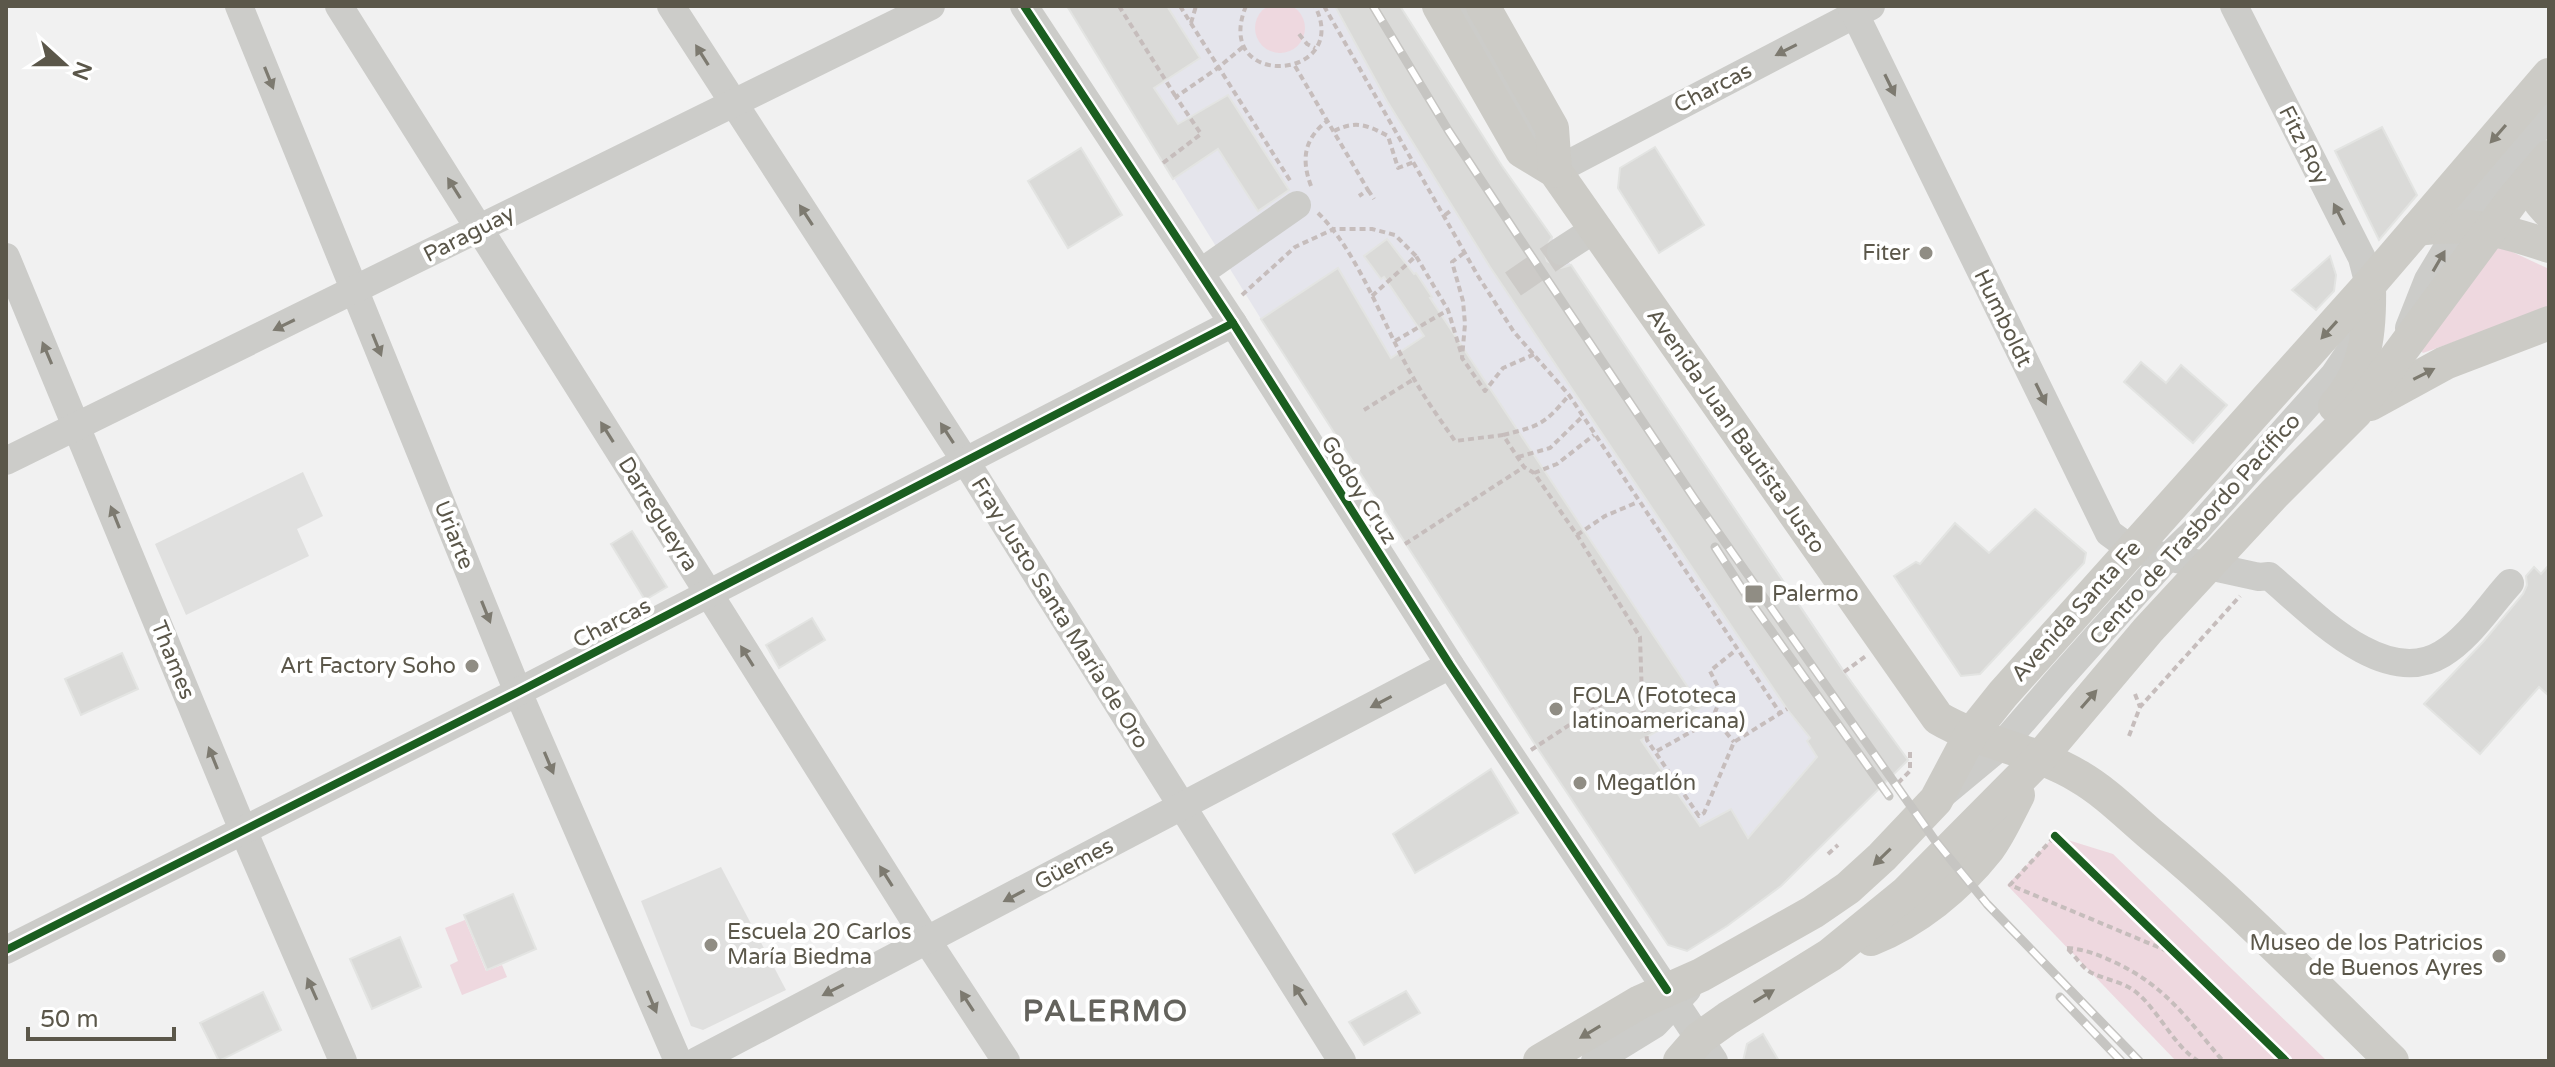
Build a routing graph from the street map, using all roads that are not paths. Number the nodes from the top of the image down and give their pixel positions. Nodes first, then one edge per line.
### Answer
1 (239, 6) edge
2 (339, 6) edge
3 (671, 6) edge
4 (931, 6) edge
5 (1024, 6) edge
6 (1439, 6) edge
7 (1462, 6) edge
8 (1483, 6) edge
9 (2234, 6) edge
10 (1860, 9) edge
11 (2549, 75) edge
12 (733, 104) junction
13 (2549, 114) edge
14 (2540, 167) edge
15 (1555, 171) junction
16 (1306, 200) road end
17 (2549, 212) edge
18 (2476, 226) junction
19 (480, 229) junction
20 (1595, 229) junction
21 (2417, 229) junction
22 (2549, 246) edge
23 (1561, 251) tunnel mouth
24 (6, 257) edge
25 (1200, 273) junction
26 (2369, 285) junction
27 (354, 291) junction
28 (2369, 322) junction
29 (1233, 323) junction
30 (2549, 323) edge
31 (2356, 412) junction
32 (77, 425) junction
33 (6, 461) edge
34 (966, 462) junction
35 (2274, 494) junction
36 (2131, 549) junction
37 (2168, 557) junction
38 (2209, 566) junction
39 (2510, 583) dead end
40 (708, 594) junction
41 (1450, 665) junction
42 (518, 692) junction
43 (1987, 740) junction
44 (2039, 759) junction
45 (1182, 808) junction
46 (243, 830) junction
47 (928, 942) junction
48 (6, 950) edge
49 (1671, 996) junction
50 (1698, 1053) edge
51 (343, 1061) edge
52 (678, 1061) edge
53 (697, 1061) edge
54 (1006, 1061) edge
55 (1342, 1061) edge
56 (1540, 1061) edge
57 (1595, 1061) edge
58 (1628, 1061) edge
59 (2392, 1061) edge

1 -> 27 street, Uriarte
19 -> 2 street, Darregueyra
12 -> 3 street, Fray Justo Santa María de Oro
4 - 12 street, Paraguay
5 - 25 street, Godoy Cruz
6 - 15 main road, Avenida Juan Bautista Justo
7 - 15 street
8 - 15 main road
26 -> 9 street, Fitz Roy
10 -> 15 street, Charcas
10 -> 36 street, Humboldt
11 -> 21 main road, Avenida Santa Fe
12 - 19 street, Paraguay
34 -> 12 street, Fray Justo Santa María de Oro
13 - 18 street
14 - 17 main road
14 - 18 main road
15 - 20 main road, Avenida Juan Bautista Justo
16 - 25 street
18 - 21 main road
18 - 22 main road
31 -> 18 main road
19 - 27 street, Paraguay
40 -> 19 street, Darregueyra
20 - 23 street
20 - 43 main road, Avenida Juan Bautista Justo
21 - 26 main road, Avenida Santa Fe
21 - 28 street, Centro de Trasbordo Pacífico
32 -> 24 street, Thames
25 - 29 street, Godoy Cruz
26 - 28 main road
26 -> 36 main road, Avenida Santa Fe
27 -> 32 street, Paraguay
27 -> 42 street, Uriarte
28 - 35 main road
28 - 37 street, Centro de Trasbordo Pacífico
29 - 34 street, Charcas
29 - 41 street, Godoy Cruz
31 -> 30 main road
31 - 35 main road
32 - 33 street, Paraguay
46 -> 32 street, Thames
34 - 40 street, Charcas
34 - 45 street, Fray Justo Santa María de Oro
35 - 38 main road
36 - 37 street
36 - 43 main road, Avenida Santa Fe
37 - 38 street
37 - 43 street, Centro de Trasbordo Pacífico
38 - 39 street
44 -> 38 main road
40 - 42 street, Charcas
47 -> 40 street, Darregueyra
41 -> 45 street, Güemes
41 - 49 street, Godoy Cruz
42 - 46 street, Charcas
42 -> 52 street, Uriarte
43 - 44 main road, Avenida Juan Bautista Justo
43 -> 49 main road, Avenida Santa Fe
50 -> 44 main road
44 - 59 main road, Avenida Juan Bautista Justo
45 -> 47 street, Güemes
55 -> 45 street, Fray Justo Santa María de Oro
46 - 48 street, Charcas
51 -> 46 street, Thames
47 -> 53 street, Güemes
54 -> 47 street, Darregueyra
49 - 50 street, Godoy Cruz
49 -> 56 main road, Avenida Santa Fe
49 - 57 street
50 - 58 street

